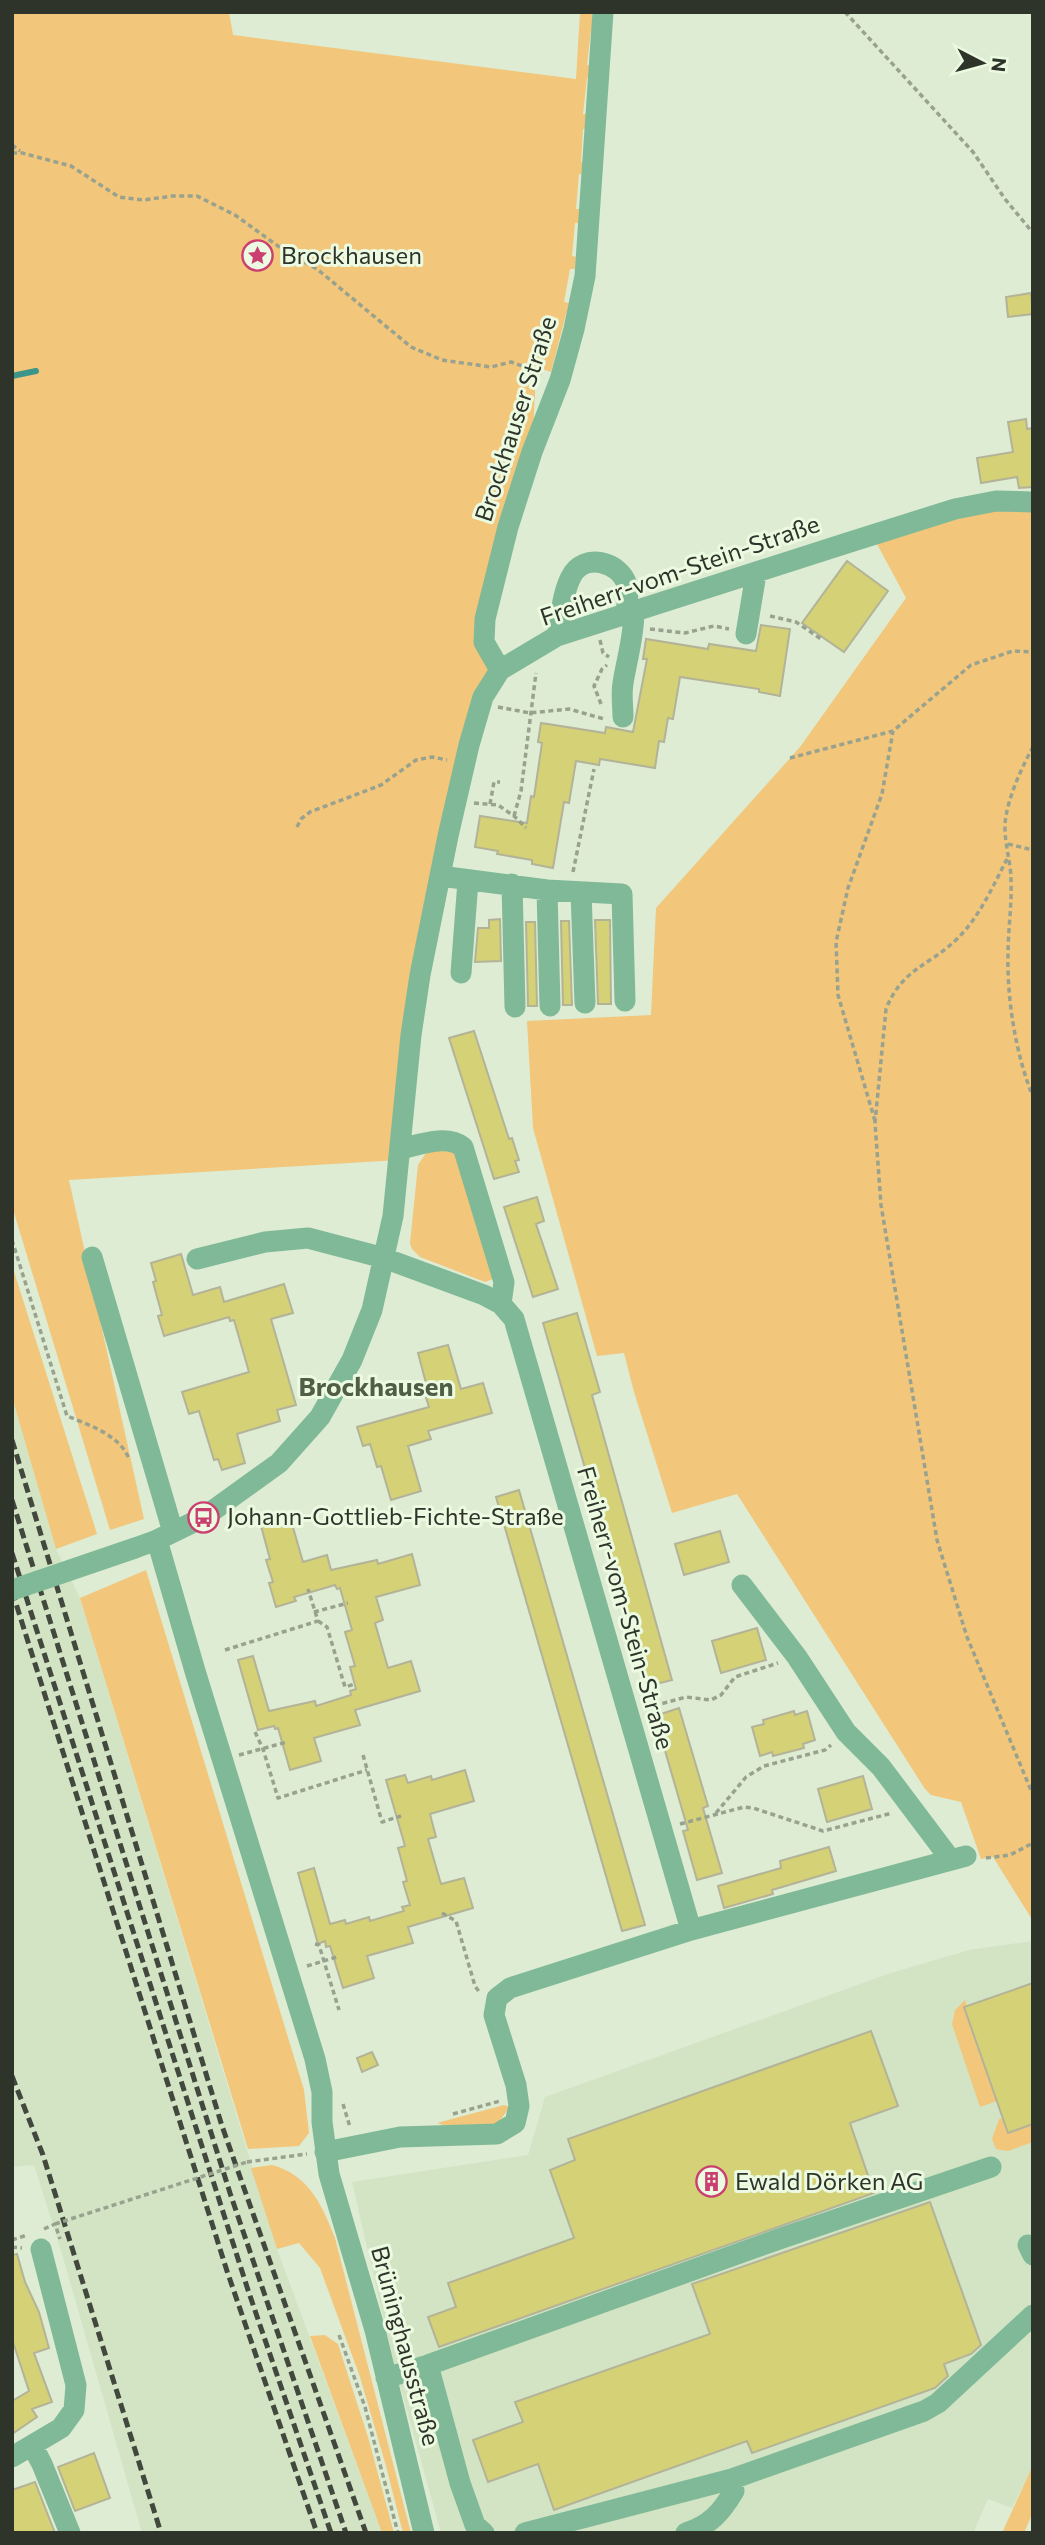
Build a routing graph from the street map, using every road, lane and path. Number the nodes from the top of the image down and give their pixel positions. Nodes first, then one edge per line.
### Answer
1 (603, 12) edge
2 (845, 12) edge
3 (12, 145) edge
4 (12, 153) edge
5 (22, 153) junction
6 (1033, 233) edge
7 (522, 365) dead end
8 (1033, 502) edge
9 (756, 574) junction
10 (771, 616) dead end
11 (635, 617) junction
12 (720, 627) dead end
13 (746, 634) dead end
14 (557, 636) junction
15 (821, 639) dead end
16 (538, 647) junction
17 (1033, 652) edge
18 (499, 670) junction
19 (507, 709) dead end
20 (530, 713) junction
21 (612, 718) joint
22 (894, 731) junction
23 (1033, 747) edge
24 (790, 758) dead end
25 (449, 760) dead end
26 (594, 769) dead end
27 (500, 782) dead end
28 (472, 802) dead end
29 (489, 804) junction
30 (514, 816) junction
31 (297, 827) dead end
32 (526, 828) dead end
33 (1008, 844) junction
34 (1033, 850) edge
35 (1007, 859) junction
36 (440, 876) junction
37 (468, 881) junction
38 (512, 884) junction
39 (547, 890) junction
40 (575, 891) junction
41 (461, 974) dead end
42 (625, 1001) dead end
43 (585, 1003) dead end
44 (550, 1006) dead end
45 (515, 1007) dead end
46 (1033, 1097) edge
47 (876, 1123) junction
48 (400, 1149) junction
49 (12, 1240) edge
50 (92, 1257) dead end
51 (384, 1258) junction
52 (197, 1259) dead end
53 (502, 1304) junction
54 (130, 1463) dead end
55 (165, 1536) junction
56 (742, 1585) dead end
57 (308, 1589) dead end
58 (12, 1590) edge
59 (348, 1602) dead end
60 (314, 1612) junction
61 (318, 1621) junction
62 (225, 1650) dead end
63 (797, 1657) junction
64 (355, 1684) dead end
65 (628, 1713) junction
66 (255, 1732) dead end
67 (846, 1732) junction
68 (287, 1742) dead end
69 (263, 1749) junction
70 (363, 1755) dead end
71 (223, 1759) junction
72 (367, 1770) junction
73 (1033, 1795) edge
74 (911, 1808) junction
75 (715, 1815) junction
76 (401, 1816) dead end
77 (662, 1828) junction
78 (1033, 1843) edge
79 (958, 1858) junction
80 (442, 1913) dead end
81 (691, 1930) junction
82 (315, 1944) dead end
83 (338, 1956) dead end
84 (324, 1961) junction
85 (288, 1972) junction
86 (475, 1986) dead end
87 (339, 2010) dead end
88 (516, 2085) junction
89 (446, 2116) dead end
90 (325, 2152) junction
91 (991, 2167) dead end
92 (51, 2246) joint
93 (1033, 2315) edge
94 (339, 2335) dead end
95 (428, 2365) junction
96 (386, 2378) junction
97 (32, 2445) junction
98 (12, 2457) edge
99 (732, 2479) junction
100 (71, 2533) edge
101 (398, 2533) edge
102 (424, 2533) edge
103 (484, 2533) edge
104 (525, 2533) edge
105 (686, 2533) edge

1 - 18 street, Brockhauser Straße
2 - 6 path
3 - 5 path
4 - 5 path
5 - 7 path
8 - 9 street, Freiherr-vom-Stein-Straße
9 - 11 street, Freiherr-vom-Stein-Straße
9 - 13 street
10 - 15 path
11 - 12 path
11 - 14 street, Freiherr-vom-Stein-Straße
11 - 14 street
11 - 21 street
14 - 16 street, Freiherr-vom-Stein-Straße
16 - 18 street, Freiherr-vom-Stein-Straße
16 - 20 path
17 - 22 path
18 - 36 street
19 - 20 path
20 - 21 path
20 - 30 path
22 - 24 path
22 - 47 path
23 - 33 path
25 - 31 path
26 - 40 path
27 - 29 path
28 - 29 path
29 - 30 path
30 - 32 path
33 - 34 path
33 - 35 path
35 - 46 path
35 - 47 path
36 - 37 street
36 - 48 street
37 - 38 street
37 - 41 street
38 - 39 street
38 - 45 street
39 - 40 street
39 - 44 street
40 - 42 street
40 - 43 street
47 - 73 path
48 - 51 street
48 - 53 street, Freiherr-vom-Stein-Straße
49 - 54 path
50 - 55 street
51 - 52 street
51 - 53 street
51 - 55 street
53 - 65 street, Freiherr-vom-Stein-Straße
55 - 58 street, bridge
55 - 71 street
56 - 63 street
57 - 60 path
59 - 60 path
60 - 61 path
61 - 62 path
61 - 64 path
63 - 65 path
63 - 67 street
65 - 77 street, Freiherr-vom-Stein-Straße
66 - 69 path
67 - 74 street
67 - 75 path
68 - 69 path
69 - 71 path
69 - 72 path
70 - 72 path
71 - 85 street
72 - 76 path
74 - 75 path
74 - 79 street
75 - 77 path
77 - 81 street, Freiherr-vom-Stein-Straße
78 - 79 path
79 - 81 street
80 - 86 path
81 - 88 street
82 - 84 path
83 - 84 path
84 - 85 path
84 - 87 path
85 - 90 street
88 - 89 path
88 - 90 street
90 - 92 path, bridge
90 - 96 street, Brüninghausstraße
91 - 95 street
92 - 97 street
93 - 99 street
94 - 101 path
95 - 96 street
95 - 103 street
96 - 102 street, Brüninghausstraße
97 - 98 street
97 - 100 street
99 - 104 street
99 - 105 street

